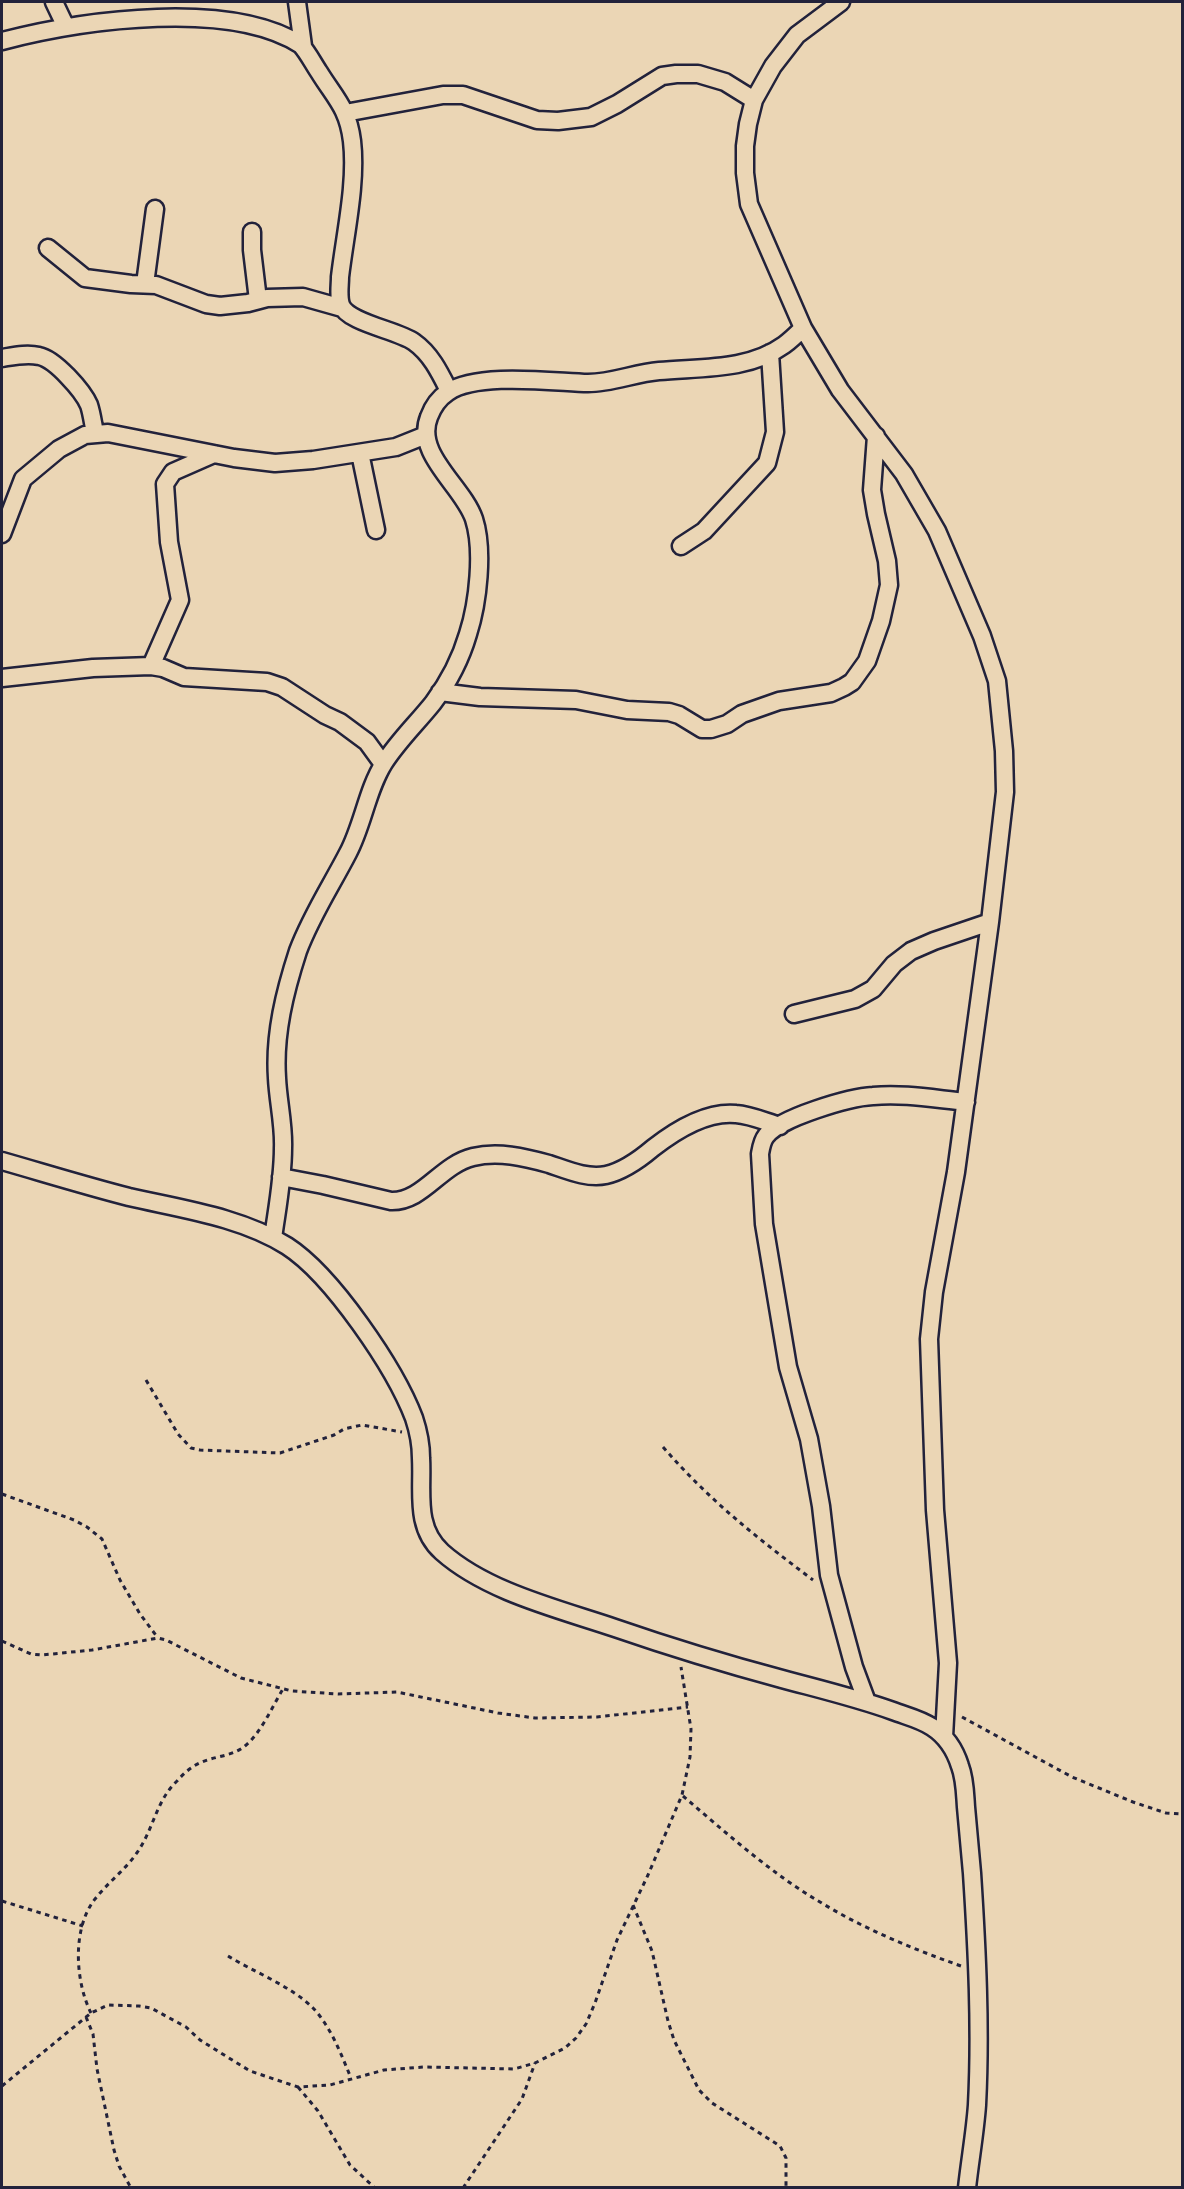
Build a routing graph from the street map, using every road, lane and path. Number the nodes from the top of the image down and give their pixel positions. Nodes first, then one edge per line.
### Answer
1 (54, 2) edge
2 (297, 2) edge
3 (841, 2) edge
4 (200, 3) edge
5 (64, 23) junction
6 (2, 41) edge
7 (303, 46) junction
8 (754, 100) junction
9 (345, 112) junction
10 (154, 209) dead end
11 (252, 232) dead end
12 (48, 248) dead end
13 (145, 284) junction
14 (258, 300) junction
15 (342, 308) junction
16 (803, 328) junction
17 (770, 353) junction
18 (2, 358) edge
19 (449, 391) junction
20 (95, 433) junction
21 (426, 435) junction
22 (876, 436) junction
23 (360, 453) junction
24 (214, 454) junction
25 (376, 530) dead end
26 (2, 534) edge
27 (681, 546) dead end
28 (151, 666) junction
29 (2, 678) edge
30 (440, 692) junction
31 (383, 764) junction
32 (990, 922) junction
33 (794, 1014) dead end
34 (966, 1102) junction
35 (780, 1126) junction
36 (2, 1161) edge
37 (281, 1177) junction
38 (273, 1238) junction
39 (146, 1380) dead end
40 (418, 1435) junction
41 (663, 1447) dead end
42 (2, 1494) edge
43 (834, 1600) junction
44 (158, 1638) junction
45 (2, 1641) edge
46 (679, 1650) junction
47 (283, 1689) junction
48 (867, 1702) junction
49 (689, 1707) junction
50 (945, 1707) junction
51 (944, 1737) junction
52 (682, 1795) junction
53 (1182, 1814) edge
54 (2, 1901) edge
55 (633, 1905) junction
56 (83, 1926) junction
57 (228, 1956) dead end
58 (977, 1971) junction
59 (91, 2013) junction
60 (86, 2017) junction
61 (535, 2063) junction
62 (351, 2078) junction
63 (2, 2086) edge
64 (298, 2087) junction
65 (131, 2187) edge
66 (375, 2187) edge
67 (463, 2187) edge
68 (786, 2187) edge
69 (967, 2187) edge

1 - 5 street
2 - 7 street
3 - 8 street
4 - 5 street
4 - 7 street
5 - 6 street
7 - 9 street
8 - 9 street
8 - 16 street
9 - 15 street
10 - 13 street
11 - 14 street
12 - 13 street
13 - 14 street
14 - 15 street
15 - 19 street
16 - 17 street
16 - 22 street
17 - 19 street
17 - 27 street
18 - 20 street
19 - 21 street
20 - 24 street
20 - 26 street
21 - 23 street
21 - 30 street
22 - 30 street
22 - 32 street
23 - 24 street
23 - 25 street
24 - 28 street
28 - 29 street
28 - 31 street
30 - 31 street
31 - 37 street
32 - 33 street
32 - 34 street
34 - 35 street
34 - 50 street
35 - 37 street
35 - 43 street
36 - 38 street
37 - 38 street
38 - 40 street
39 - 40 path
40 - 46 street
41 - 43 path
42 - 44 path
43 - 48 street
44 - 45 path
44 - 47 path
46 - 48 street
46 - 49 path
47 - 49 path
47 - 56 path
48 - 51 street
49 - 52 path
50 - 51 street
50 - 53 path
51 - 58 street
52 - 55 path
52 - 58 path
54 - 56 path
55 - 61 path
55 - 68 path
56 - 59 path
57 - 62 path
58 - 69 street
59 - 60 path
59 - 64 path
60 - 63 path
60 - 65 path
61 - 62 path
61 - 67 path
62 - 64 path
64 - 66 path

